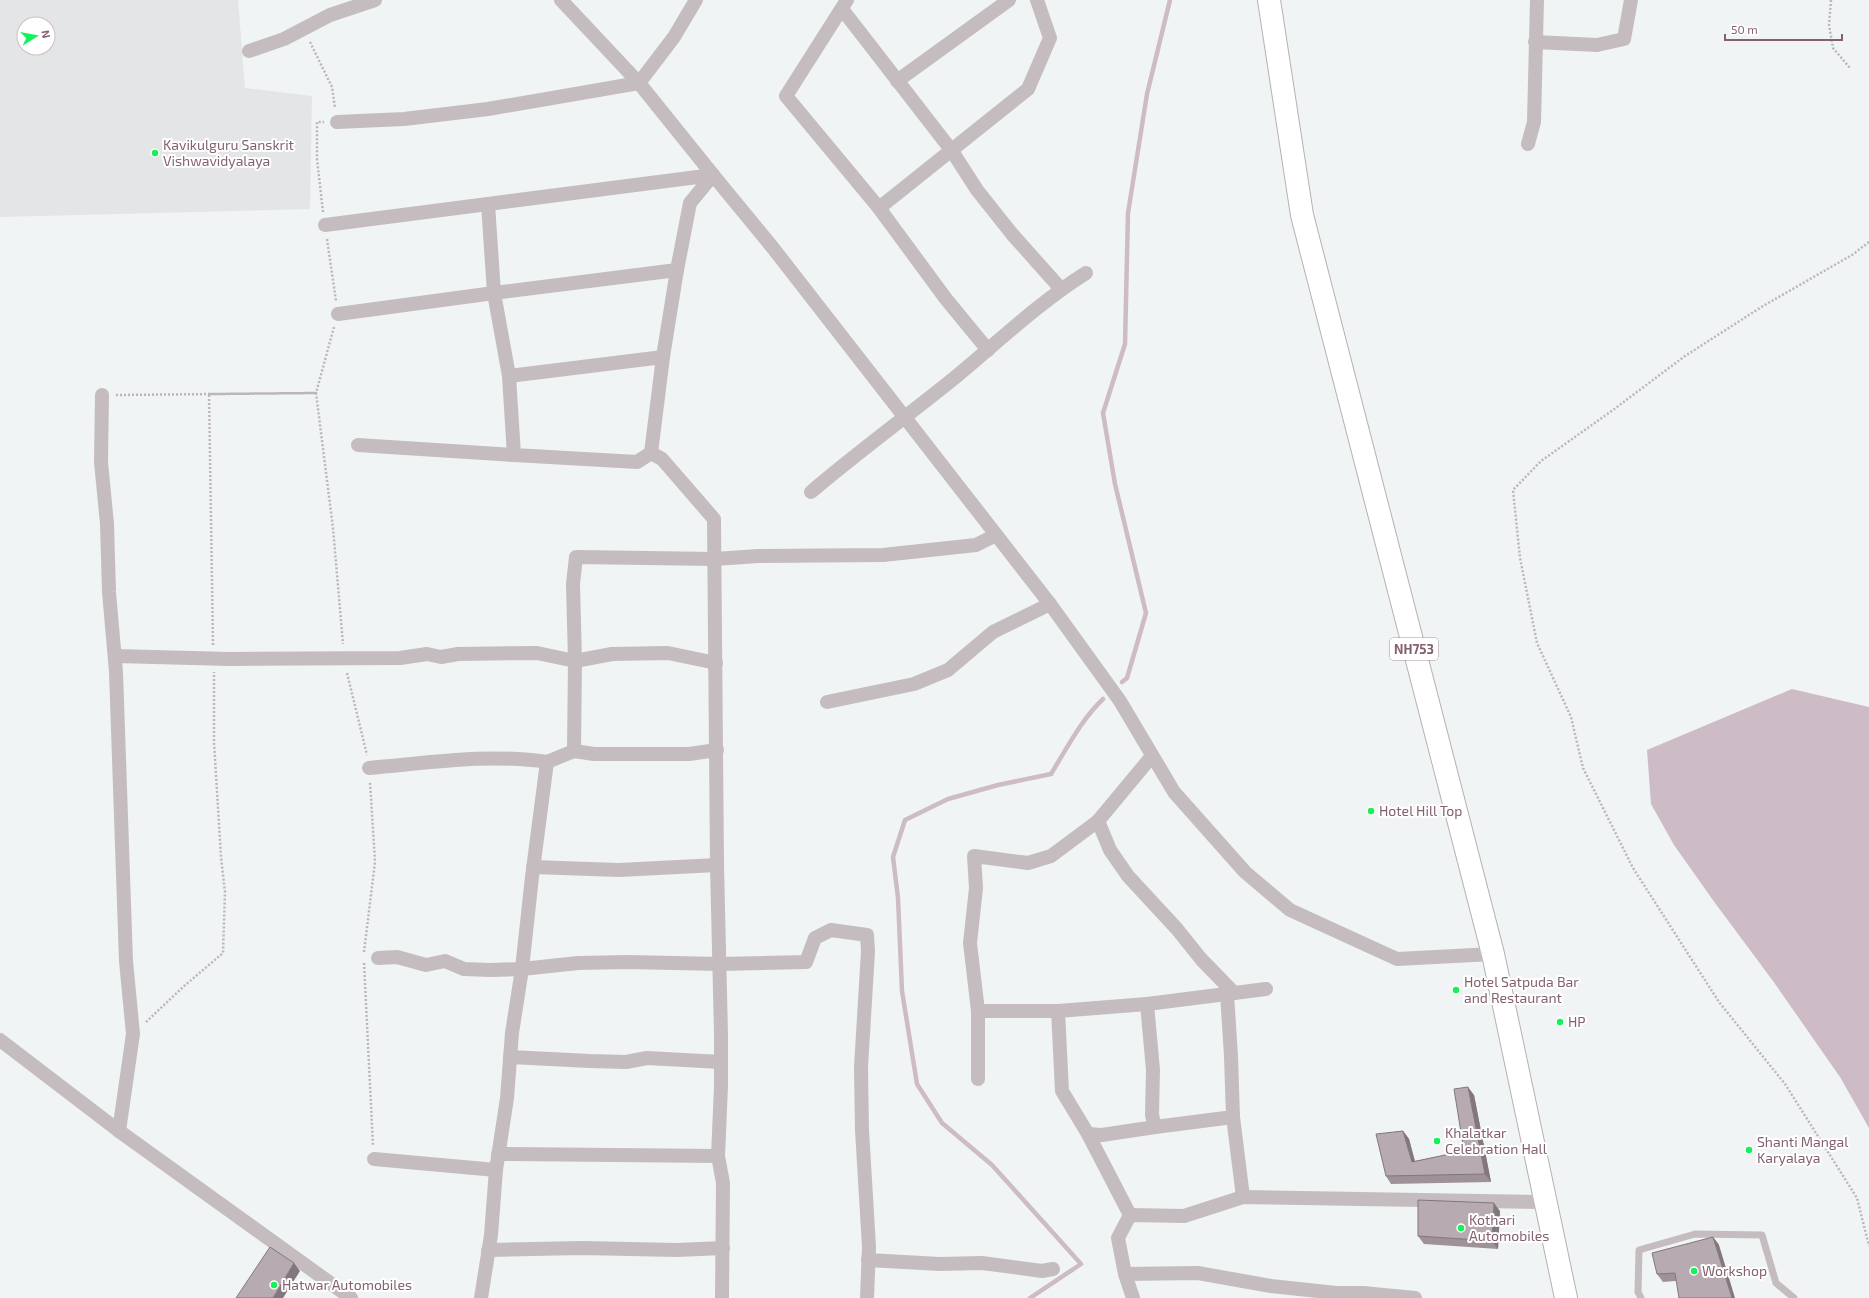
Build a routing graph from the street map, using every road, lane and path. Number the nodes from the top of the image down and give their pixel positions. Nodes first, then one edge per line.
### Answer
1 (375, 0) edge
2 (561, 0) edge
3 (696, 0) edge
4 (1009, 0) edge
5 (1037, 0) edge
6 (1269, 0) edge
7 (1537, 0) edge
8 (1631, 0) edge
9 (1831, 0) edge
10 (844, 4) edge
11 (304, 28) junction
12 (1535, 42) junction
13 (249, 51) dead end
14 (1850, 68) dead end
15 (897, 81) junction
16 (639, 83) junction
17 (336, 122) junction
18 (1528, 144) dead end
19 (952, 151) junction
20 (713, 174) junction
21 (488, 204) junction
22 (879, 208) junction
23 (325, 225) junction
24 (1869, 242) edge
25 (677, 270) junction
26 (1086, 273) dead end
27 (1061, 289) junction
28 (494, 293) junction
29 (338, 314) junction
30 (988, 350) junction
31 (663, 357) junction
32 (509, 376) junction
33 (316, 393) junction
34 (102, 395) joint
35 (904, 417) junction
36 (358, 445) dead end
37 (651, 453) junction
38 (514, 455) junction
39 (811, 492) dead end
40 (996, 535) junction
41 (714, 559) junction
42 (1050, 604) junction
43 (115, 656) junction
44 (344, 657) junction
45 (214, 659) junction
46 (575, 661) junction
47 (716, 663) junction
48 (827, 702) dead end
49 (717, 750) junction
50 (574, 751) junction
51 (1152, 756) junction
52 (547, 762) junction
53 (369, 768) junction
54 (1098, 822) junction
55 (717, 865) junction
56 (533, 867) junction
57 (1493, 954) junction
58 (378, 958) dead end
59 (720, 964) junction
60 (522, 969) junction
61 (1266, 989) dead end
62 (1230, 994) junction
63 (1147, 1004) junction
64 (978, 1011) junction
65 (1058, 1011) junction
66 (133, 1034) junction
67 (0, 1040) edge
68 (510, 1057) junction
69 (721, 1062) junction
70 (978, 1079) dead end
71 (1232, 1117) junction
72 (1155, 1127) junction
73 (119, 1130) junction
74 (1088, 1134) junction
75 (498, 1154) junction
76 (718, 1156) junction
77 (374, 1158) joint
78 (496, 1170) junction
79 (1243, 1197) junction
80 (1545, 1202) junction
81 (1130, 1215) junction
82 (1869, 1246) edge
83 (723, 1248) junction
84 (488, 1250) junction
85 (868, 1260) junction
86 (1053, 1269) dead end
87 (1125, 1274) junction
88 (1335, 1295) edge
89 (351, 1298) edge
90 (481, 1298) edge
91 (722, 1298) edge
92 (866, 1298) edge
93 (1133, 1298) edge
94 (1416, 1298) edge
95 (1566, 1298) edge
96 (1641, 1298) edge
97 (1794, 1298) edge

1 - 11 street
2 - 16 street
3 - 16 street
4 - 15 street
5 - 19 street
6 - 57 highway, NH753
7 - 12 street
8 - 12 street
9 - 14 path
10 - 15 street
10 - 22 street
11 - 13 street
11 - 17 path
12 - 18 street
15 - 19 street
16 - 17 street
16 - 20 street
17 - 23 path
19 - 22 street
19 - 27 street
20 - 21 street
20 - 25 street
20 - 35 street
21 - 23 street
21 - 28 street
22 - 30 street
23 - 29 path
24 - 82 path
25 - 28 street
25 - 31 street
26 - 27 street
27 - 30 street
28 - 29 street
28 - 32 street
29 - 33 path
30 - 35 street
31 - 32 street
31 - 37 street
32 - 38 street
33 - 34 path
33 - 44 path
33 - 45 path
34 - 43 street
35 - 39 street
35 - 40 street
36 - 38 street
37 - 38 street
37 - 41 street
40 - 41 street
40 - 42 street
41 - 46 street
41 - 47 street
42 - 48 street
42 - 51 street
43 - 45 street
43 - 66 street
44 - 45 street
44 - 46 street
44 - 53 path
45 - 66 path
46 - 47 street
46 - 50 street
47 - 49 street
49 - 50 street
49 - 55 street
50 - 52 street
51 - 54 street
51 - 57 street
52 - 53 street
52 - 56 street
53 - 77 path
54 - 62 street
54 - 64 street
55 - 56 street
55 - 59 street
56 - 60 street
57 - 80 highway, NH753
58 - 60 street
59 - 60 street
59 - 69 street
59 - 85 street
60 - 68 street
61 - 62 street
62 - 63 street
62 - 71 street
63 - 65 street
63 - 72 street
64 - 65 street
64 - 70 street
65 - 74 street
66 - 73 street
67 - 73 street
68 - 69 street
68 - 75 street
69 - 76 street
71 - 72 street
71 - 79 street
72 - 74 street
73 - 89 street
74 - 81 street
75 - 76 street
75 - 78 street
76 - 83 street
77 - 78 street
78 - 84 street
79 - 80 street
79 - 81 street
80 - 95 highway, NH753
81 - 87 street
83 - 84 street
83 - 91 street
84 - 90 street
85 - 86 street
85 - 92 street
87 - 88 street
87 - 93 street
88 - 94 street
96 - 97 lane

